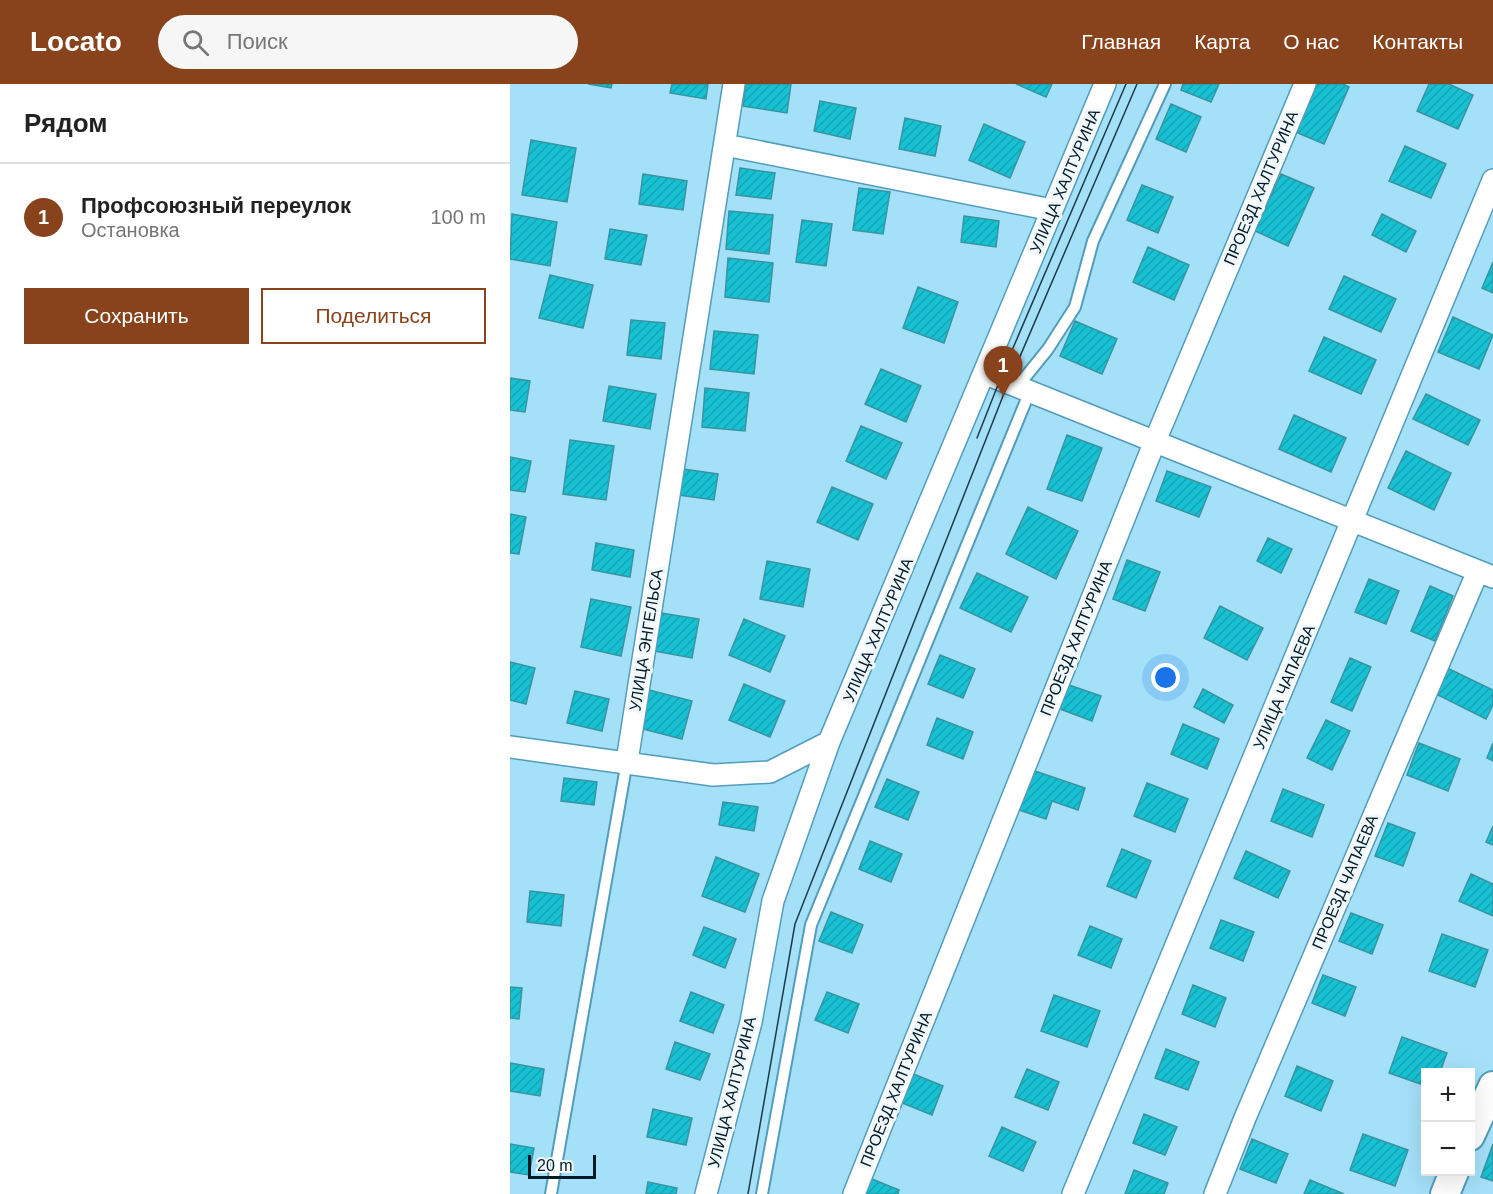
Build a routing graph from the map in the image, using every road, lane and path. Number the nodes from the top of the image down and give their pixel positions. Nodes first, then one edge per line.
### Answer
1 (734, 84) edge
2 (1105, 84) edge
3 (1165, 84) edge
4 (1305, 84) edge
5 (725, 144) junction
6 (1493, 180) edge
7 (1052, 210) junction
8 (986, 374) junction
9 (1024, 389) junction
10 (1155, 441) junction
11 (1353, 523) junction
12 (1486, 574) edge
13 (830, 742) junction
14 (510, 747) edge
15 (627, 761) junction
16 (1491, 1096) edge
17 (1475, 1126) edge
18 (1452, 1176) edge
19 (551, 1194) edge
20 (706, 1194) edge
21 (762, 1194) edge
22 (854, 1194) edge
23 (1073, 1194) edge
24 (1215, 1194) edge
25 (1444, 1194) edge

1 - 5 street, УЛИЦА ЭНГЕЛЬСА
2 - 7 street, УЛИЦА ХАЛТУРИНА
3 - 9 lane
4 - 10 street, ПРОЕЗД ХАЛТУРИНА
5 - 7 street
5 - 15 street, УЛИЦА ЭНГЕЛЬСА
6 - 11 street, УЛИЦА ЧАПАЕВА
7 - 8 street, УЛИЦА ХАЛТУРИНА
8 - 9 street
8 - 13 street, УЛИЦА ХАЛТУРИНА
9 - 10 street
9 - 21 lane
10 - 11 street
10 - 22 street, ПРОЕЗД ХАЛТУРИНА
11 - 12 street
11 - 23 street, УЛИЦА ЧАПАЕВА
12 - 24 street, ПРОЕЗД ЧАПАЕВА
13 - 15 street
13 - 20 street, УЛИЦА ХАЛТУРИНА
14 - 15 street
15 - 19 lane, УЛИЦА ЭНГЕЛЬСА
16 - 17 street
18 - 25 street

